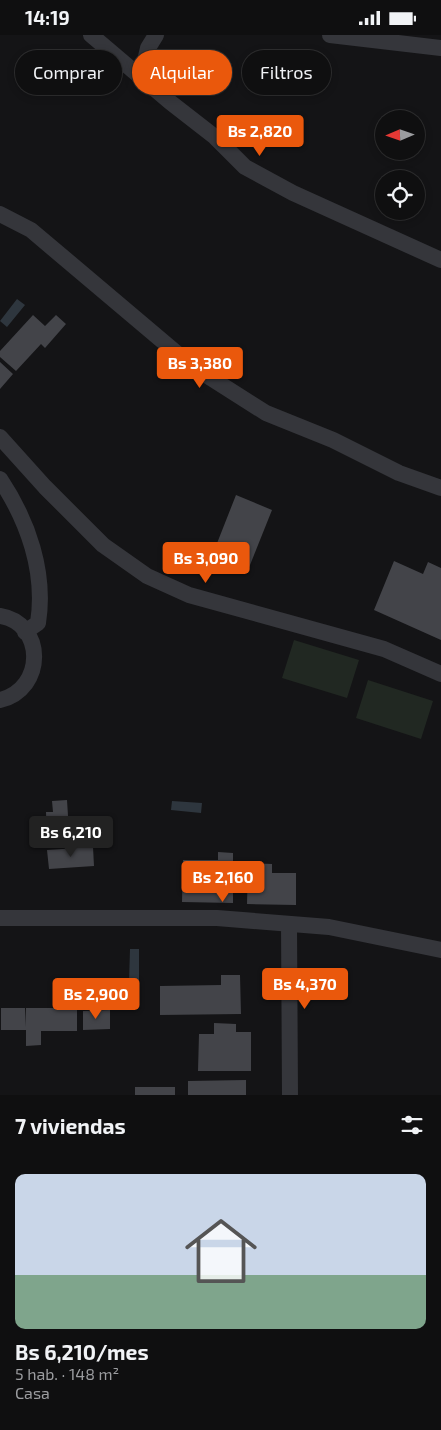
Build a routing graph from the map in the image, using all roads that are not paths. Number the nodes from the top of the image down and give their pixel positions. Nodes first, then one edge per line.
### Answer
1 (91, 35) edge
2 (156, 35) edge
3 (330, 35) edge
4 (441, 48) edge
5 (147, 50) edge
6 (132, 70) edge
7 (162, 95) edge
8 (0, 214) edge
9 (441, 260) edge
10 (0, 437) edge
11 (22, 463) junction
12 (0, 479) edge
13 (441, 488) edge
14 (0, 616) edge
15 (25, 632) junction
16 (441, 675) edge
17 (0, 700) edge
18 (0, 917) edge
19 (290, 925) junction
20 (441, 950) edge
21 (290, 1095) edge

1 - 6 street
2 - 5 street
3 - 4 street
7 - 9 street
8 - 13 street
10 - 11 street
11 - 12 street
11 - 16 street
12 - 15 street
14 - 15 street
15 - 17 street
18 - 19 street
19 - 20 street
19 - 21 street

